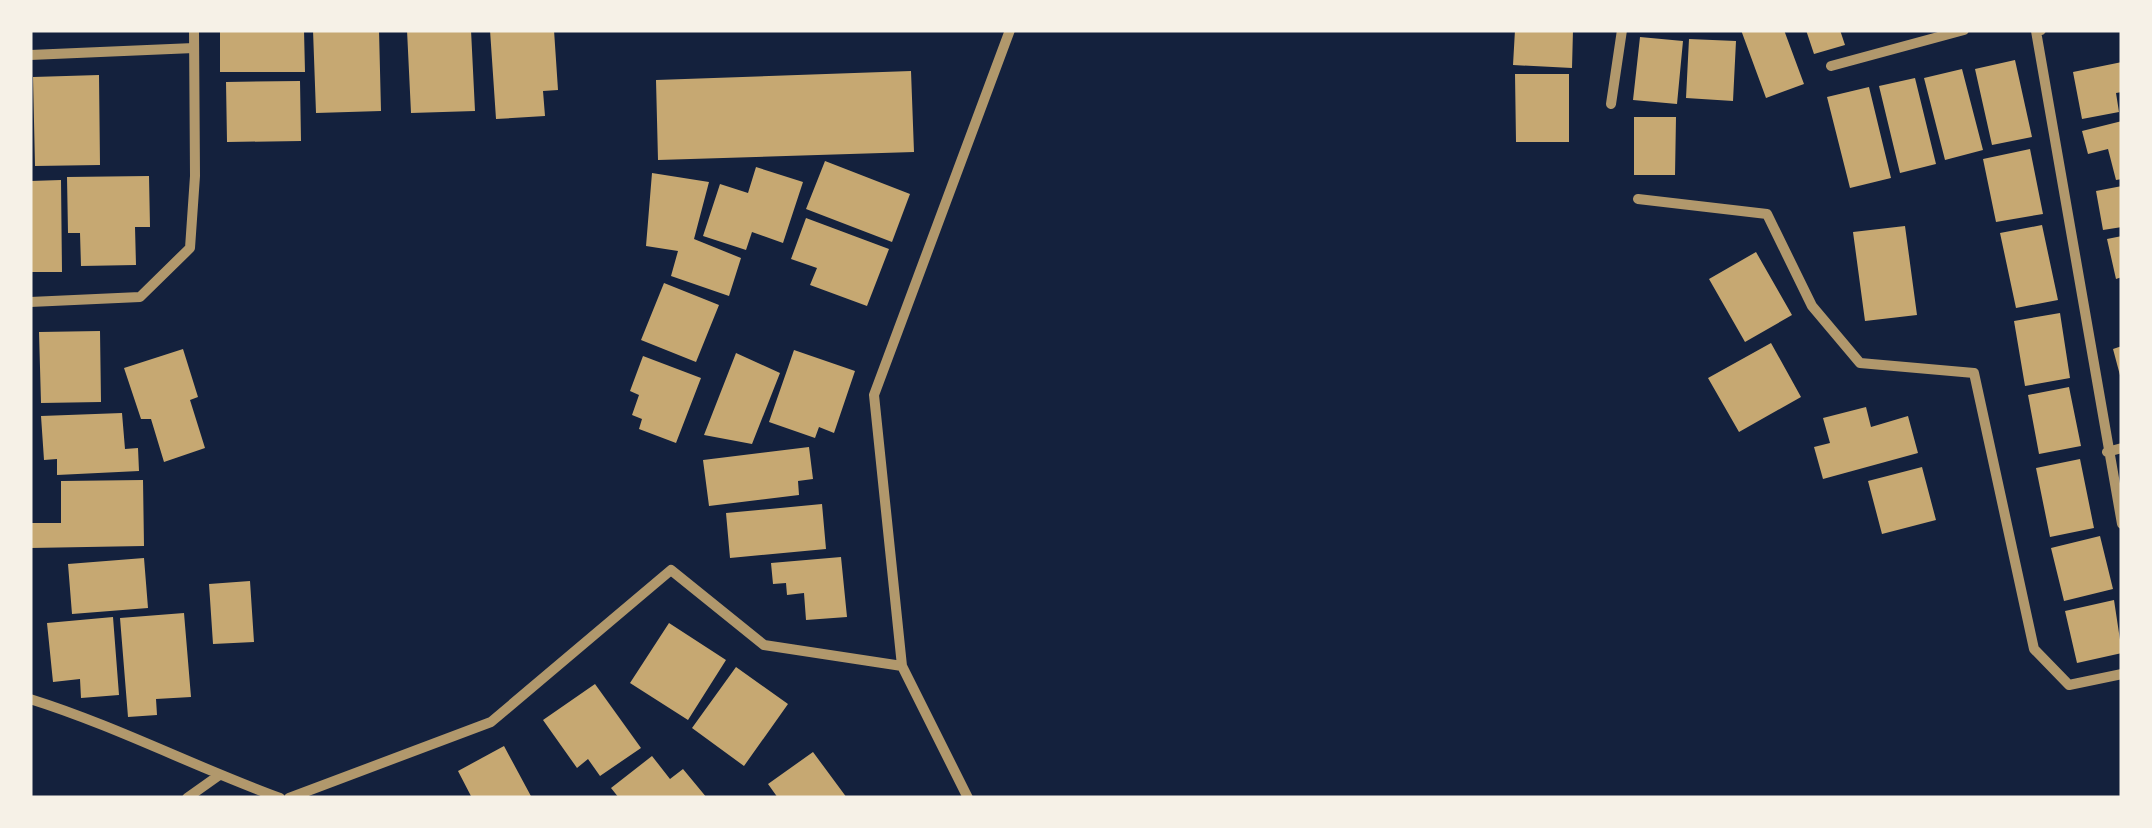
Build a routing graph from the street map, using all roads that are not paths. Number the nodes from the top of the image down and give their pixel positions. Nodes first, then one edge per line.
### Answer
1 (194, 30) edge
2 (1010, 30) edge
3 (1622, 30) edge
4 (1964, 30) edge
5 (2036, 30) edge
6 (194, 48) junction
7 (30, 55) edge
8 (1832, 66) dead end
9 (1612, 104) dead end
10 (1638, 199) dead end
11 (30, 302) edge
12 (2122, 448) edge
13 (2107, 452) junction
14 (2122, 524) edge
15 (902, 666) junction
16 (2122, 674) edge
17 (30, 698) edge
18 (218, 776) junction
19 (188, 798) edge
20 (280, 798) edge
21 (288, 798) edge
22 (968, 798) edge

1 - 6 street
2 - 15 street
3 - 9 street
4 - 8 street
5 - 13 street
6 - 7 street
6 - 11 street
10 - 16 street
12 - 13 street
13 - 14 street
15 - 21 street
15 - 22 street
17 - 18 street
18 - 19 street
18 - 20 street

